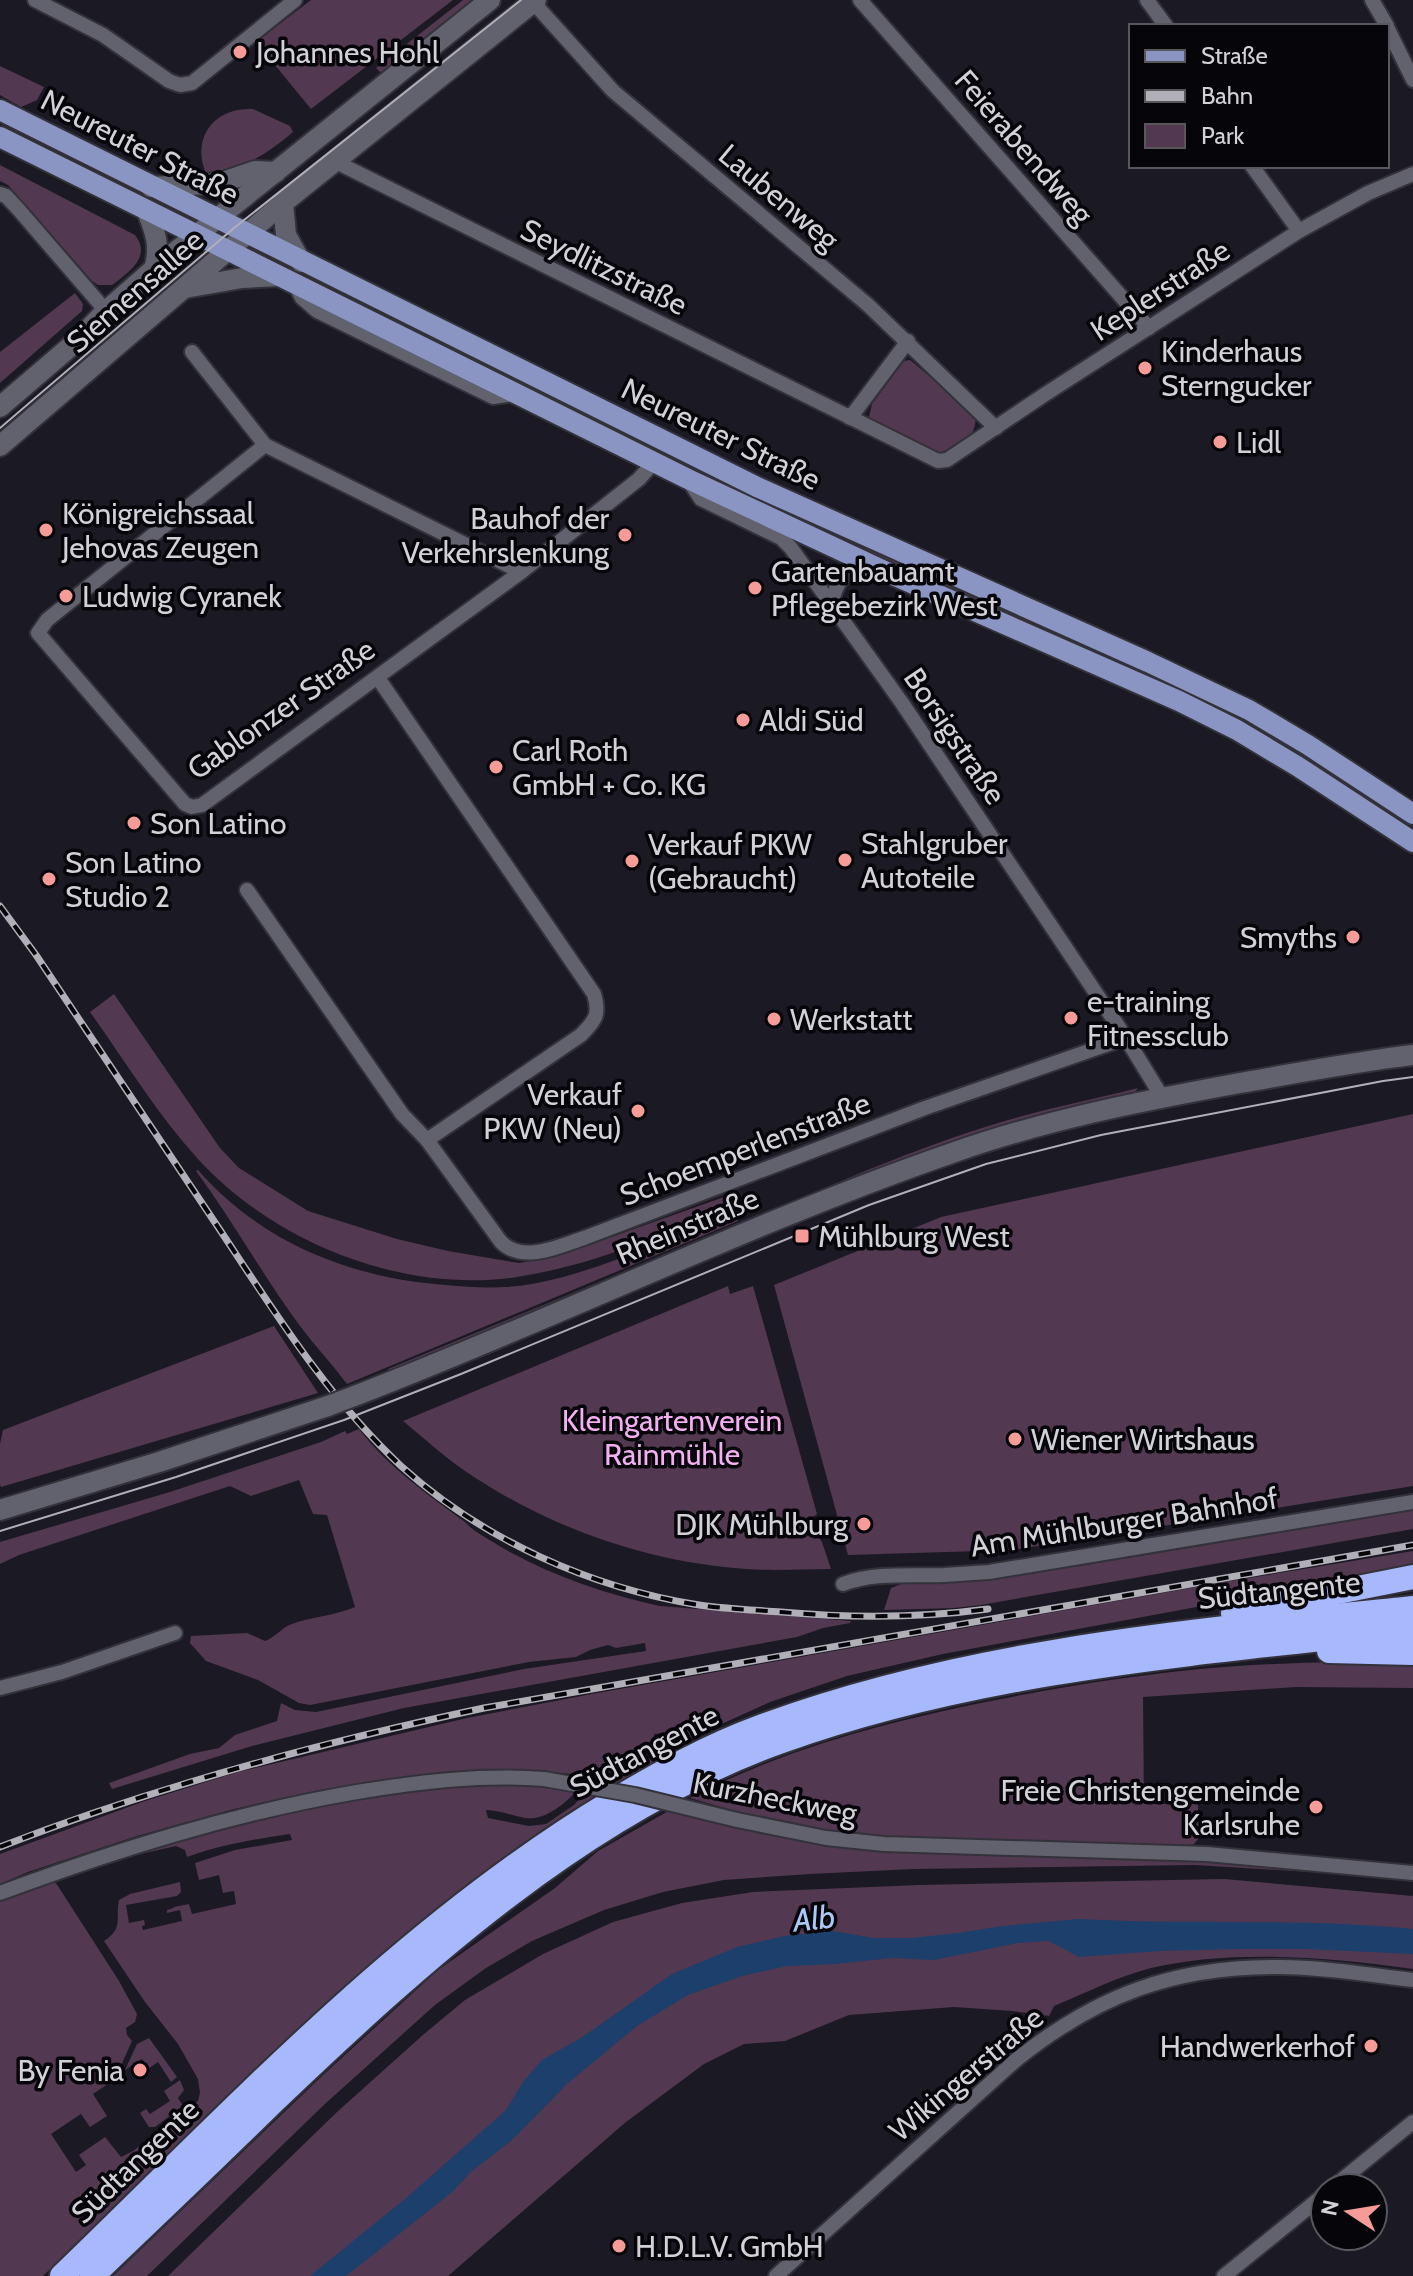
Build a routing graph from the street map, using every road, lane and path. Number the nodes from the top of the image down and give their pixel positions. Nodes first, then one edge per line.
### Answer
1 (35, 0) edge
2 (295, 0) edge
3 (490, 0) edge
4 (860, 0) edge
5 (1147, 0) edge
6 (1372, 0) edge
7 (533, 1) edge
8 (1165, 24) edge
9 (1386, 24) edge
10 (1389, 30) edge
11 (1413, 80) edge
12 (0, 110) edge
13 (0, 137) edge
14 (336, 159) junction
15 (1253, 168) edge
16 (276, 172) junction
17 (1413, 174) edge
18 (151, 187) junction
19 (0, 194) edge
20 (283, 203) junction
21 (147, 211) junction
22 (216, 219) junction
23 (1299, 231) junction
24 (196, 235) junction
25 (247, 235) junction
26 (228, 251) junction
27 (301, 262) junction
28 (154, 269) junction
29 (287, 280) junction
30 (185, 288) junction
31 (106, 311) junction
32 (1149, 328) junction
33 (908, 341) junction
34 (192, 352) dead end
35 (0, 407) edge
36 (850, 418) junction
37 (996, 428) junction
38 (664, 442) junction
39 (265, 445) junction
40 (0, 446) edge
41 (943, 461) joint
42 (654, 462) junction
43 (688, 479) junction
44 (521, 572) junction
45 (891, 574) junction
46 (832, 607) junction
47 (378, 678) junction
48 (1413, 814) edge
49 (1413, 842) edge
50 (247, 890) dead end
51 (1126, 1038) junction
52 (1413, 1055) edge
53 (1162, 1097) junction
54 (427, 1140) junction
55 (1413, 1502) edge
56 (0, 1510) edge
57 (1413, 1577) edge
58 (843, 1584) dead end
59 (1413, 1608) edge
60 (1413, 1629) edge
61 (175, 1633) dead end
62 (1183, 1633) junction
63 (1250, 1647) junction
64 (1413, 1653) edge
65 (0, 1688) edge
66 (1413, 1873) edge
67 (0, 1893) edge
68 (1413, 1980) edge
69 (1412, 2126) edge
70 (1353, 2172) edge
71 (1309, 2207) edge
72 (62, 2276) edge
73 (92, 2276) edge
74 (776, 2276) edge
75 (1224, 2276) edge

1 - 2 street
3 - 16 main road, Siemensallee
4 - 32 street, Feierabendweg
5 - 8 street
6 - 9 street
7 - 14 main road, Siemensallee
7 - 33 street, Laubenweg
10 - 11 street
12 - 18 main road, Neureuter Straße
13 - 21 main road, Neureuter Straße
14 - 20 main road, Siemensallee
14 - 36 street, Seydlitzstraße
15 - 23 street
16 - 18 main road
16 - 22 main road, Siemensallee
17 - 23 street, Keplerstraße
18 - 22 main road, Neureuter Straße
19 - 31 street
20 - 25 main road, Siemensallee
20 - 27 main road
21 - 24 main road, Neureuter Straße
21 - 28 main road
22 - 24 main road, Siemensallee
22 - 25 main road, Neureuter Straße
23 - 32 street, Keplerstraße
24 - 26 main road, Neureuter Straße
24 - 28 main road, Siemensallee
25 - 26 main road, Siemensallee
25 - 27 main road, Neureuter Straße
26 - 29 main road, Neureuter Straße
26 - 30 main road, Siemensallee
27 - 38 main road, Neureuter Straße
28 - 31 main road, Siemensallee
29 - 30 main road
29 - 42 main road, Neureuter Straße
30 - 40 main road, Siemensallee
31 - 35 main road, Siemensallee
32 - 37 street, Keplerstraße
33 - 36 street
33 - 37 street, Laubenweg
34 - 39 street
36 - 41 street, Seydlitzstraße
37 - 41 street, Keplerstraße
38 - 42 main road, Gablonzer Straße
38 - 48 main road, Neureuter Straße
39 - 44 street
39 - 47 street, Gablonzer Straße
42 - 43 main road, Neureuter Straße
42 - 44 street, Gablonzer Straße
43 - 45 main road, Neureuter Straße
43 - 46 street, Borsigstraße
44 - 47 street, Gablonzer Straße
45 - 46 street
45 - 49 main road, Neureuter Straße
46 - 51 street, Borsigstraße
47 - 54 street
50 - 54 street, Schoemperlenstraße
51 - 53 street, Borsigstraße
51 - 54 street, Schoemperlenstraße
52 - 53 main road, Rheinstraße
53 - 56 main road, Rheinstraße, bridge
55 - 58 street, Am Mühlburger Bahnhof
57 - 62 highway
59 - 62 highway, Südtangente
60 - 63 highway, Südtangente
61 - 65 street
62 - 72 highway, Südtangente
63 - 64 highway
63 - 73 highway, Südtangente
66 - 67 street, Kurzheckweg, bridge
68 - 74 street, Wikingerstraße
69 - 70 street
71 - 75 street

